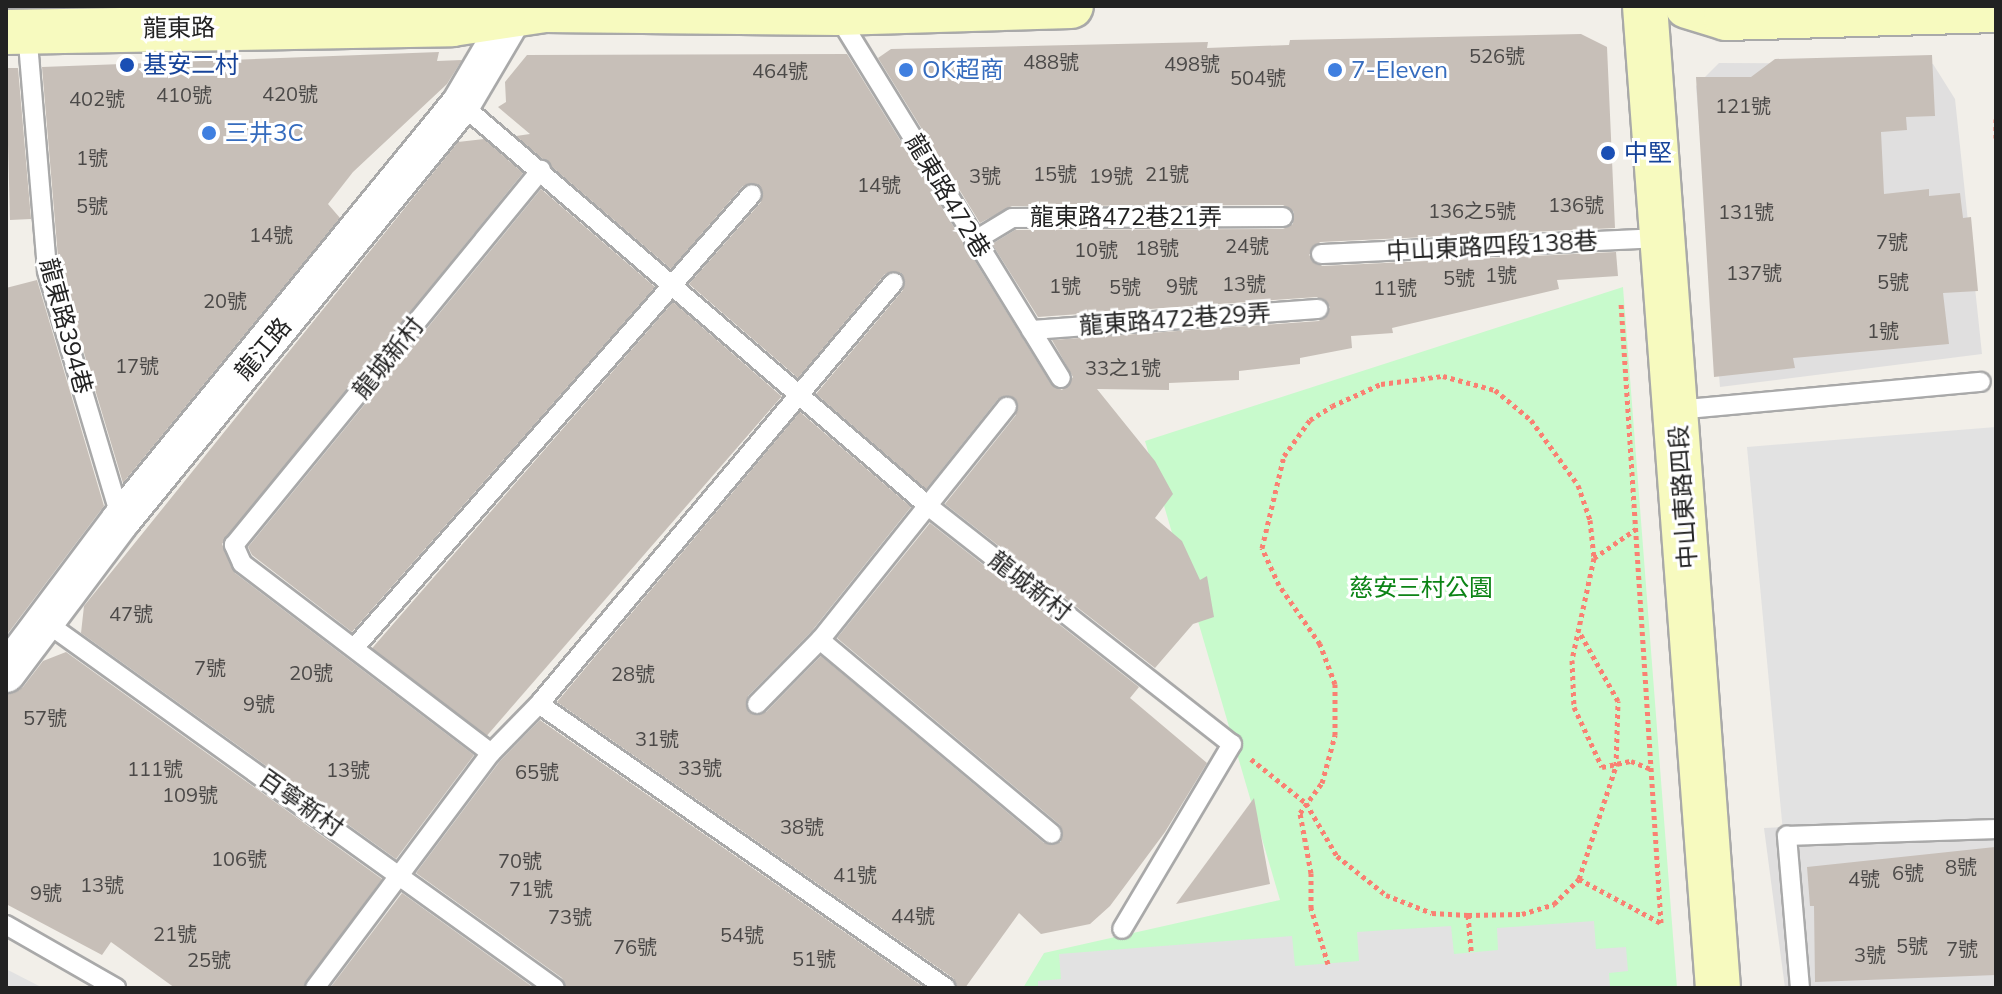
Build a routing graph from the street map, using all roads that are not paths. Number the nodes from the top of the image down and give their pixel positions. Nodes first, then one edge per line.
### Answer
1 (1071, 6) edge
2 (1645, 6) edge
3 (1687, 6) edge
4 (529, 10) edge
5 (835, 10) edge
6 (1996, 10) edge
7 (271, 16) edge
8 (16, 31) edge
9 (461, 104) junction
10 (541, 170) junction
11 (752, 194) dead end
12 (1283, 217) dead end
13 (1663, 238) junction
14 (974, 241) junction
15 (1321, 254) dead end
16 (894, 282) dead end
17 (669, 285) junction
18 (1318, 309) dead end
19 (1031, 330) junction
20 (1061, 378) dead end
21 (1981, 382) dead end
22 (798, 394) junction
23 (1007, 407) dead end
24 (1677, 410) junction
25 (928, 506) junction
26 (121, 520) junction
27 (44, 621) junction
28 (820, 640) junction
29 (355, 647) junction
30 (6, 673) edge
31 (539, 704) junction
32 (757, 704) dead end
33 (491, 753) junction
34 (1996, 829) edge
35 (1052, 834) dead end
36 (398, 871) junction
37 (6, 925) edge
38 (1122, 929) dead end
39 (116, 988) edge
40 (315, 988) edge
41 (555, 988) edge
42 (946, 988) edge
43 (1718, 988) edge
44 (1800, 988) edge

1 - 5 street, 龍東路
2 - 13 street, 中山東路四段
3 - 6 street
4 - 5 street, 龍東路
4 - 7 street, 龍東路
4 - 9 street, 龍江路
5 - 14 lane, 龍東路472巷
7 - 8 street, 龍東路
8 - 26 lane, 龍東路394巷
9 - 10 lane, 龍城新村
9 - 26 street, 龍江路
10 - 17 lane, 龍城新村
10 - 29 lane, 龍城新村
11 - 17 lane
12 - 14 lane, 龍東路472巷21弄
13 - 15 lane, 中山東路四段138巷
13 - 24 street, 中山東路四段
14 - 19 lane, 龍東路472巷
16 - 22 lane
17 - 22 lane, 龍城新村
17 - 29 lane
18 - 19 lane, 龍東路472巷29弄
19 - 20 lane, 龍東路472巷
21 - 24 lane
22 - 25 lane, 龍城新村
22 - 31 lane
23 - 25 lane
24 - 43 street, 中山東路四段
25 - 28 lane
25 - 38 lane, 龍城新村
26 - 27 street, 龍江路
27 - 30 street, 龍江路
27 - 36 lane, 百寧新村
28 - 32 lane
28 - 35 lane
29 - 33 lane
31 - 33 lane
31 - 42 lane
33 - 36 lane
34 - 44 lane
36 - 40 lane
36 - 41 lane, 百寧新村
37 - 39 lane

